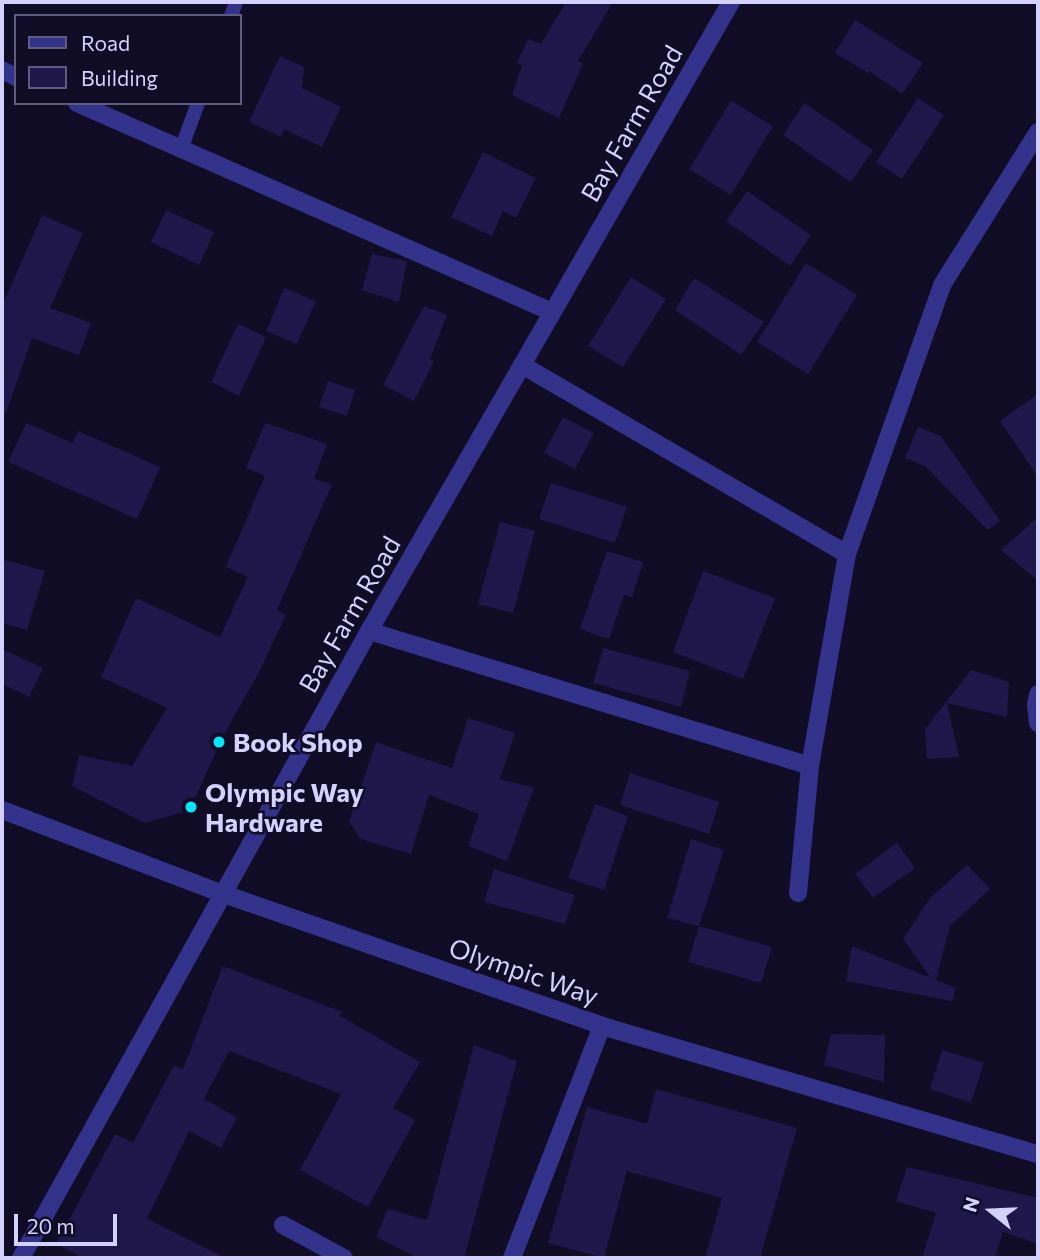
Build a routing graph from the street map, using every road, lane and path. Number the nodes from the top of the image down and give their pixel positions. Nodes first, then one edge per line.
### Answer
1 (731, 2) edge
2 (82, 105) edge
3 (197, 105) edge
4 (1038, 132) edge
5 (181, 149) junction
6 (552, 312) junction
7 (522, 365) junction
8 (847, 554) junction
9 (369, 631) junction
10 (1038, 694) edge
11 (1038, 723) edge
12 (810, 766) junction
13 (2, 810) edge
14 (221, 893) junction
15 (798, 893) dead end
16 (602, 1026) junction
17 (1038, 1154) edge
18 (283, 1225) dead end
19 (21, 1258) edge
20 (344, 1258) edge
21 (514, 1258) edge

1 - 6 street, Bay Farm Road
2 - 5 street
3 - 5 lane
4 - 8 street
5 - 6 street
6 - 7 street, Bay Farm Road
7 - 8 street
7 - 9 street, Bay Farm Road
8 - 12 street
9 - 12 street
9 - 14 street, Bay Farm Road
10 - 11 street
12 - 15 street
13 - 14 street, Olympic Way
14 - 16 street, Olympic Way
14 - 19 street, Bay Farm Road
16 - 17 street, Olympic Way
16 - 21 street
18 - 20 street

